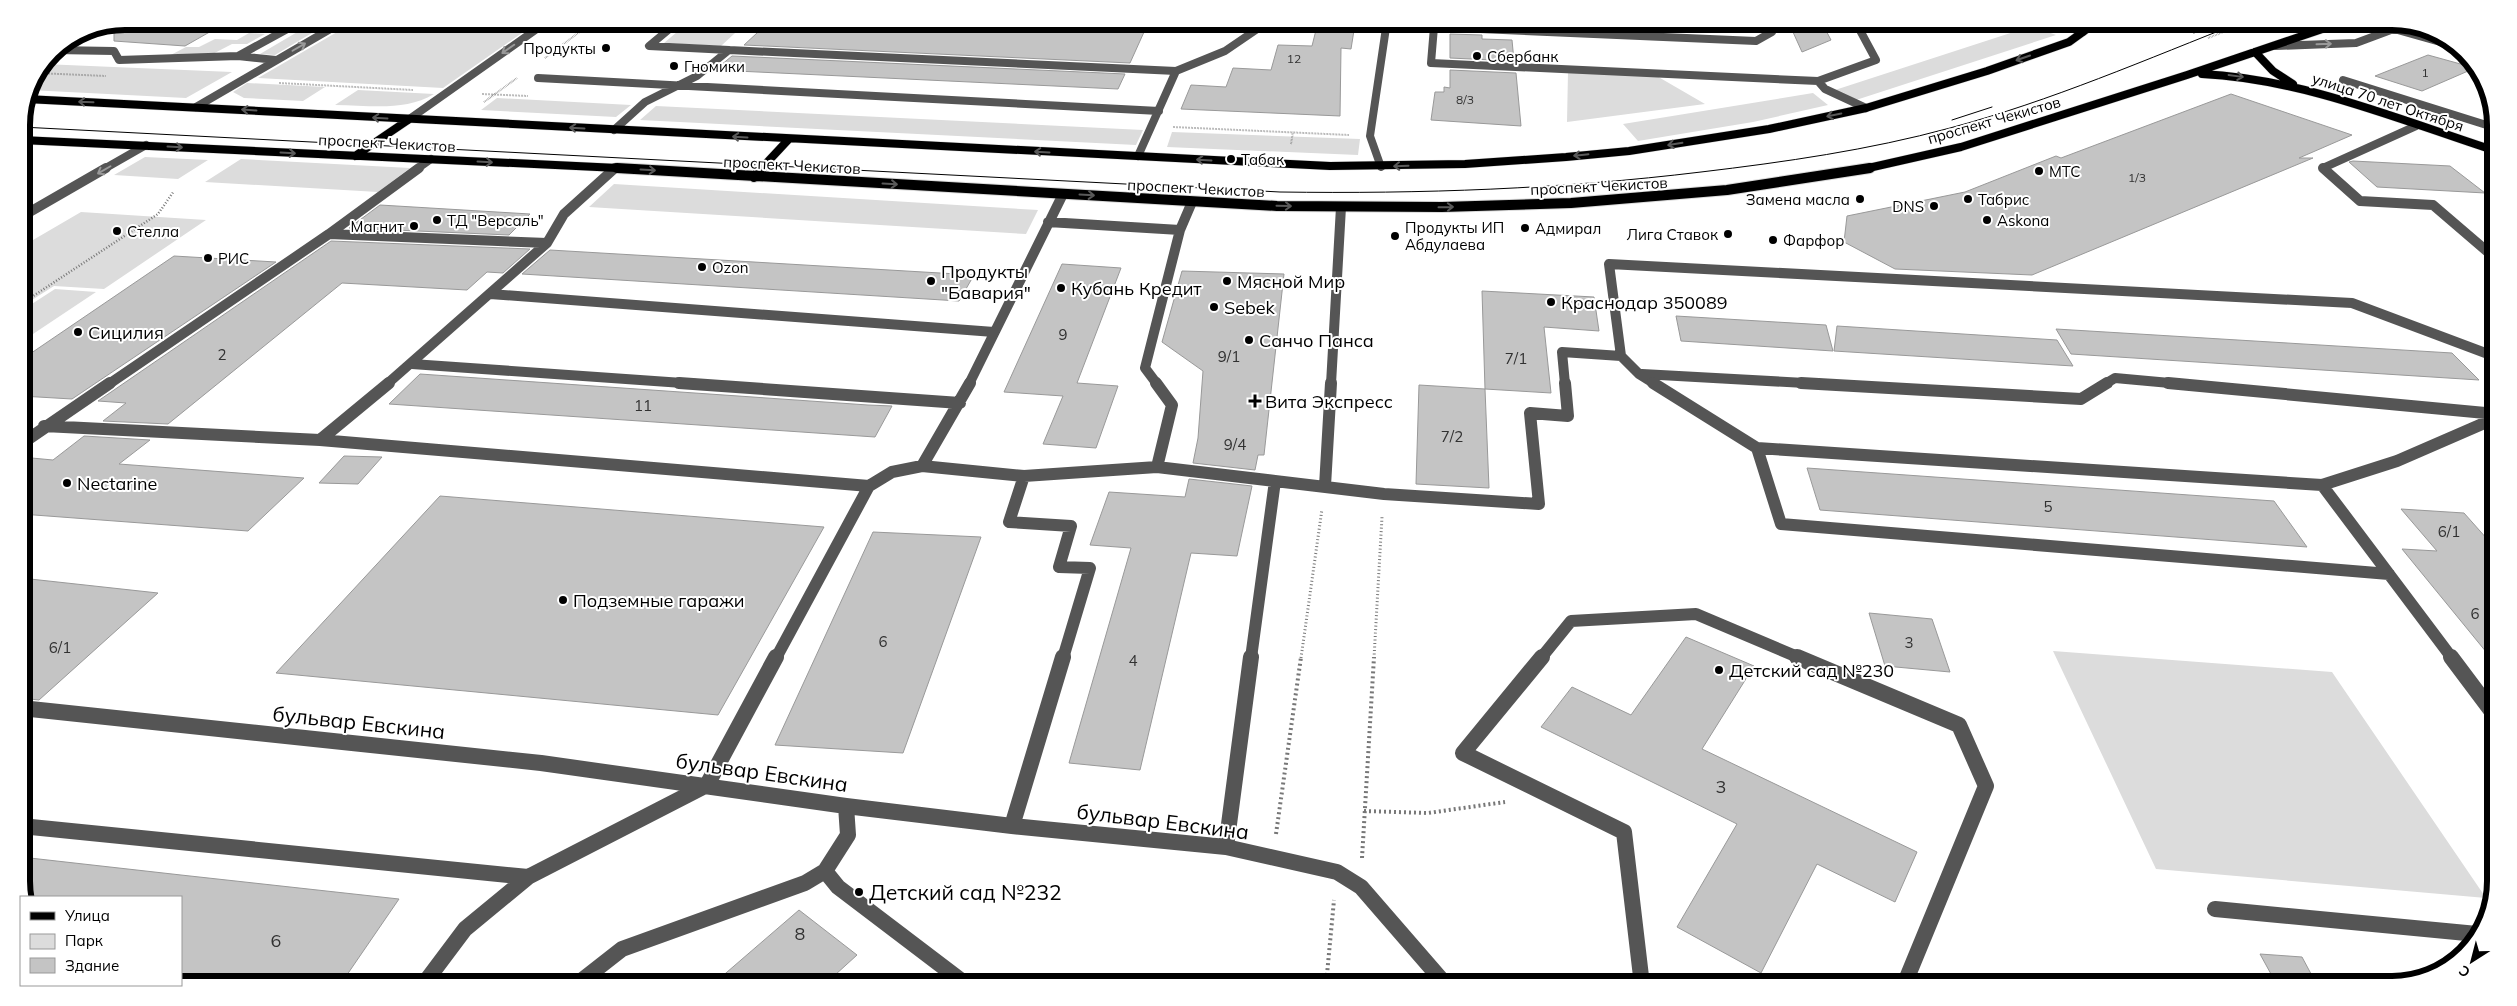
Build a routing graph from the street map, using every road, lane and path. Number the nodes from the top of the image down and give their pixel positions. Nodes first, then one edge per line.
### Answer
1 (286, 30) edge
2 (328, 30) edge
3 (535, 30) edge
4 (668, 30) edge
5 (1258, 30) edge
6 (1386, 30) edge
7 (1434, 30) edge
8 (1508, 30) edge
9 (1771, 30) edge
10 (1861, 30) edge
11 (2076, 30) edge
12 (2086, 30) edge
13 (2229, 30) edge
14 (2321, 30) edge
15 (2391, 30) edge
16 (2398, 30) edge
17 (2083, 32) junction
18 (2208, 38) dead end
19 (2435, 40) edge
20 (2276, 46) junction
21 (67, 50) edge
22 (729, 50) junction
23 (2255, 52) junction
24 (238, 56) junction
25 (276, 60) junction
26 (1176, 71) junction
27 (2187, 75) junction
28 (538, 78) dead end
29 (2343, 80) dead end
30 (1818, 81) junction
31 (680, 84) junction
32 (2300, 88) junction
33 (33, 99) edge
34 (196, 107) junction
35 (1866, 108) junction
36 (1159, 111) junction
37 (408, 120) junction
38 (2487, 125) edge
39 (2416, 126) junction
40 (614, 130) junction
41 (30, 140) edge
42 (788, 140) junction
43 (146, 145) junction
44 (2487, 148) edge
45 (355, 156) junction
46 (1138, 156) junction
47 (431, 159) junction
48 (1381, 167) junction
49 (615, 168) junction
50 (754, 177) junction
51 (174, 191) dead end
52 (1064, 194) junction
53 (1192, 202) junction
54 (1341, 207) junction
55 (30, 212) edge
56 (1048, 222) junction
57 (1180, 230) junction
58 (329, 234) junction
59 (547, 243) junction
60 (2487, 251) edge
61 (490, 294) junction
62 (30, 299) edge
63 (994, 332) junction
64 (2487, 354) edge
65 (1621, 356) junction
66 (412, 364) junction
67 (1639, 374) junction
68 (960, 403) junction
69 (2487, 413) edge
70 (2487, 422) edge
71 (44, 426) junction
72 (30, 437) edge
73 (320, 440) junction
74 (1757, 448) junction
75 (922, 466) junction
76 (1157, 467) junction
77 (1024, 476) junction
78 (1276, 481) junction
79 (2322, 485) junction
80 (869, 486) junction
81 (1325, 486) junction
82 (1384, 494) junction
83 (2389, 574) junction
84 (2487, 705) edge
85 (30, 709) edge
86 (707, 785) junction
87 (1510, 802) dead end
88 (846, 806) junction
89 (1364, 812) junction
90 (1012, 826) junction
91 (30, 827) edge
92 (1226, 846) junction
93 (1273, 857) junction
94 (825, 871) junction
95 (1337, 872) junction
96 (528, 877) junction
97 (1361, 888) junction
98 (2215, 909) dead end
99 (2471, 933) edge
100 (430, 976) edge
101 (588, 976) edge
102 (955, 976) edge
103 (1327, 976) edge
104 (1438, 976) edge
105 (1641, 976) edge
106 (1908, 976) edge

1 - 24 street
25 -> 2 street
3 -> 37 street
4 - 22 street
5 - 26 street
6 - 48 street
7 - 30 street
8 - 9 street
10 - 30 street
11 - 17 street
12 - 17 main road, проспект Чекистов
13 - 18 path
14 - 20 main road, проспект Чекистов
20 -> 15 street
16 - 19 street
17 -> 35 main road, проспект Чекистов
20 - 23 main road, проспект Чекистов
21 - 24 street
22 - 26 street
22 - 31 street
23 - 27 main road, проспект Чекистов
23 - 32 main road, улица 70 лет Октября
24 - 25 street
25 - 34 street
26 - 36 street
27 -> 32 main road, улица 70 лет Октября
54 -> 27 main road, проспект Чекистов
28 - 31 street
29 - 38 street
30 - 35 street
31 - 36 street
31 - 40 street
32 - 39 main road, улица 70 лет Октября
34 -> 33 main road, проспект Чекистов
37 -> 34 main road, проспект Чекистов
35 -> 48 main road, проспект Чекистов
36 - 46 street
40 -> 37 main road, проспект Чекистов
37 - 45 main road
39 - 44 main road, улица 70 лет Октября
39 - 60 street
42 -> 40 main road, проспект Чекистов
41 - 43 main road, проспект Чекистов
46 -> 42 main road, проспект Чекистов
42 - 50 main road
43 -> 45 main road, проспект Чекистов
43 -> 55 street
45 - 47 main road, проспект Чекистов
48 -> 46 main road, проспект Чекистов
47 -> 49 main road, проспект Чекистов
47 - 58 street
49 -> 50 main road, проспект Чекистов
49 - 59 street
50 -> 52 main road, проспект Чекистов
51 - 62 path
52 -> 53 main road, проспект Чекистов
52 - 56 street
53 -> 54 main road, проспект Чекистов
53 - 57 street
54 - 81 street
56 - 57 street
56 - 63 street
57 - 76 street
58 - 59 street
58 - 71 street
59 - 61 street
61 - 63 street
61 - 66 street
63 - 68 street
64 - 65 street
65 - 67 street
65 - 82 street
66 - 68 street
66 - 73 street
67 - 69 street
67 - 74 street
68 - 75 street
70 - 79 street
71 - 72 street
71 - 73 street
73 - 80 street
74 - 79 street
74 - 83 street
75 - 77 street
75 - 80 street
76 - 77 street
76 - 78 street
77 - 90 street
78 - 81 street
78 - 92 street
79 - 83 street
80 - 86 street
81 - 82 street
81 - 93 path
82 - 89 path
83 - 84 street
85 - 86 street, бульвар Евскина
86 - 88 street, бульвар Евскина
86 - 96 street
87 - 89 path
88 - 90 street, бульвар Евскина
88 - 94 street
89 - 97 path
90 - 92 street, бульвар Евскина
91 - 96 street
92 - 93 street, бульвар Евскина
93 - 95 street, бульвар Евскина
94 - 101 street
94 - 102 street
95 - 97 street, бульвар Евскина
95 - 103 path
96 - 100 street
97 - 104 street, бульвар Евскина
98 - 99 street
105 - 106 street

